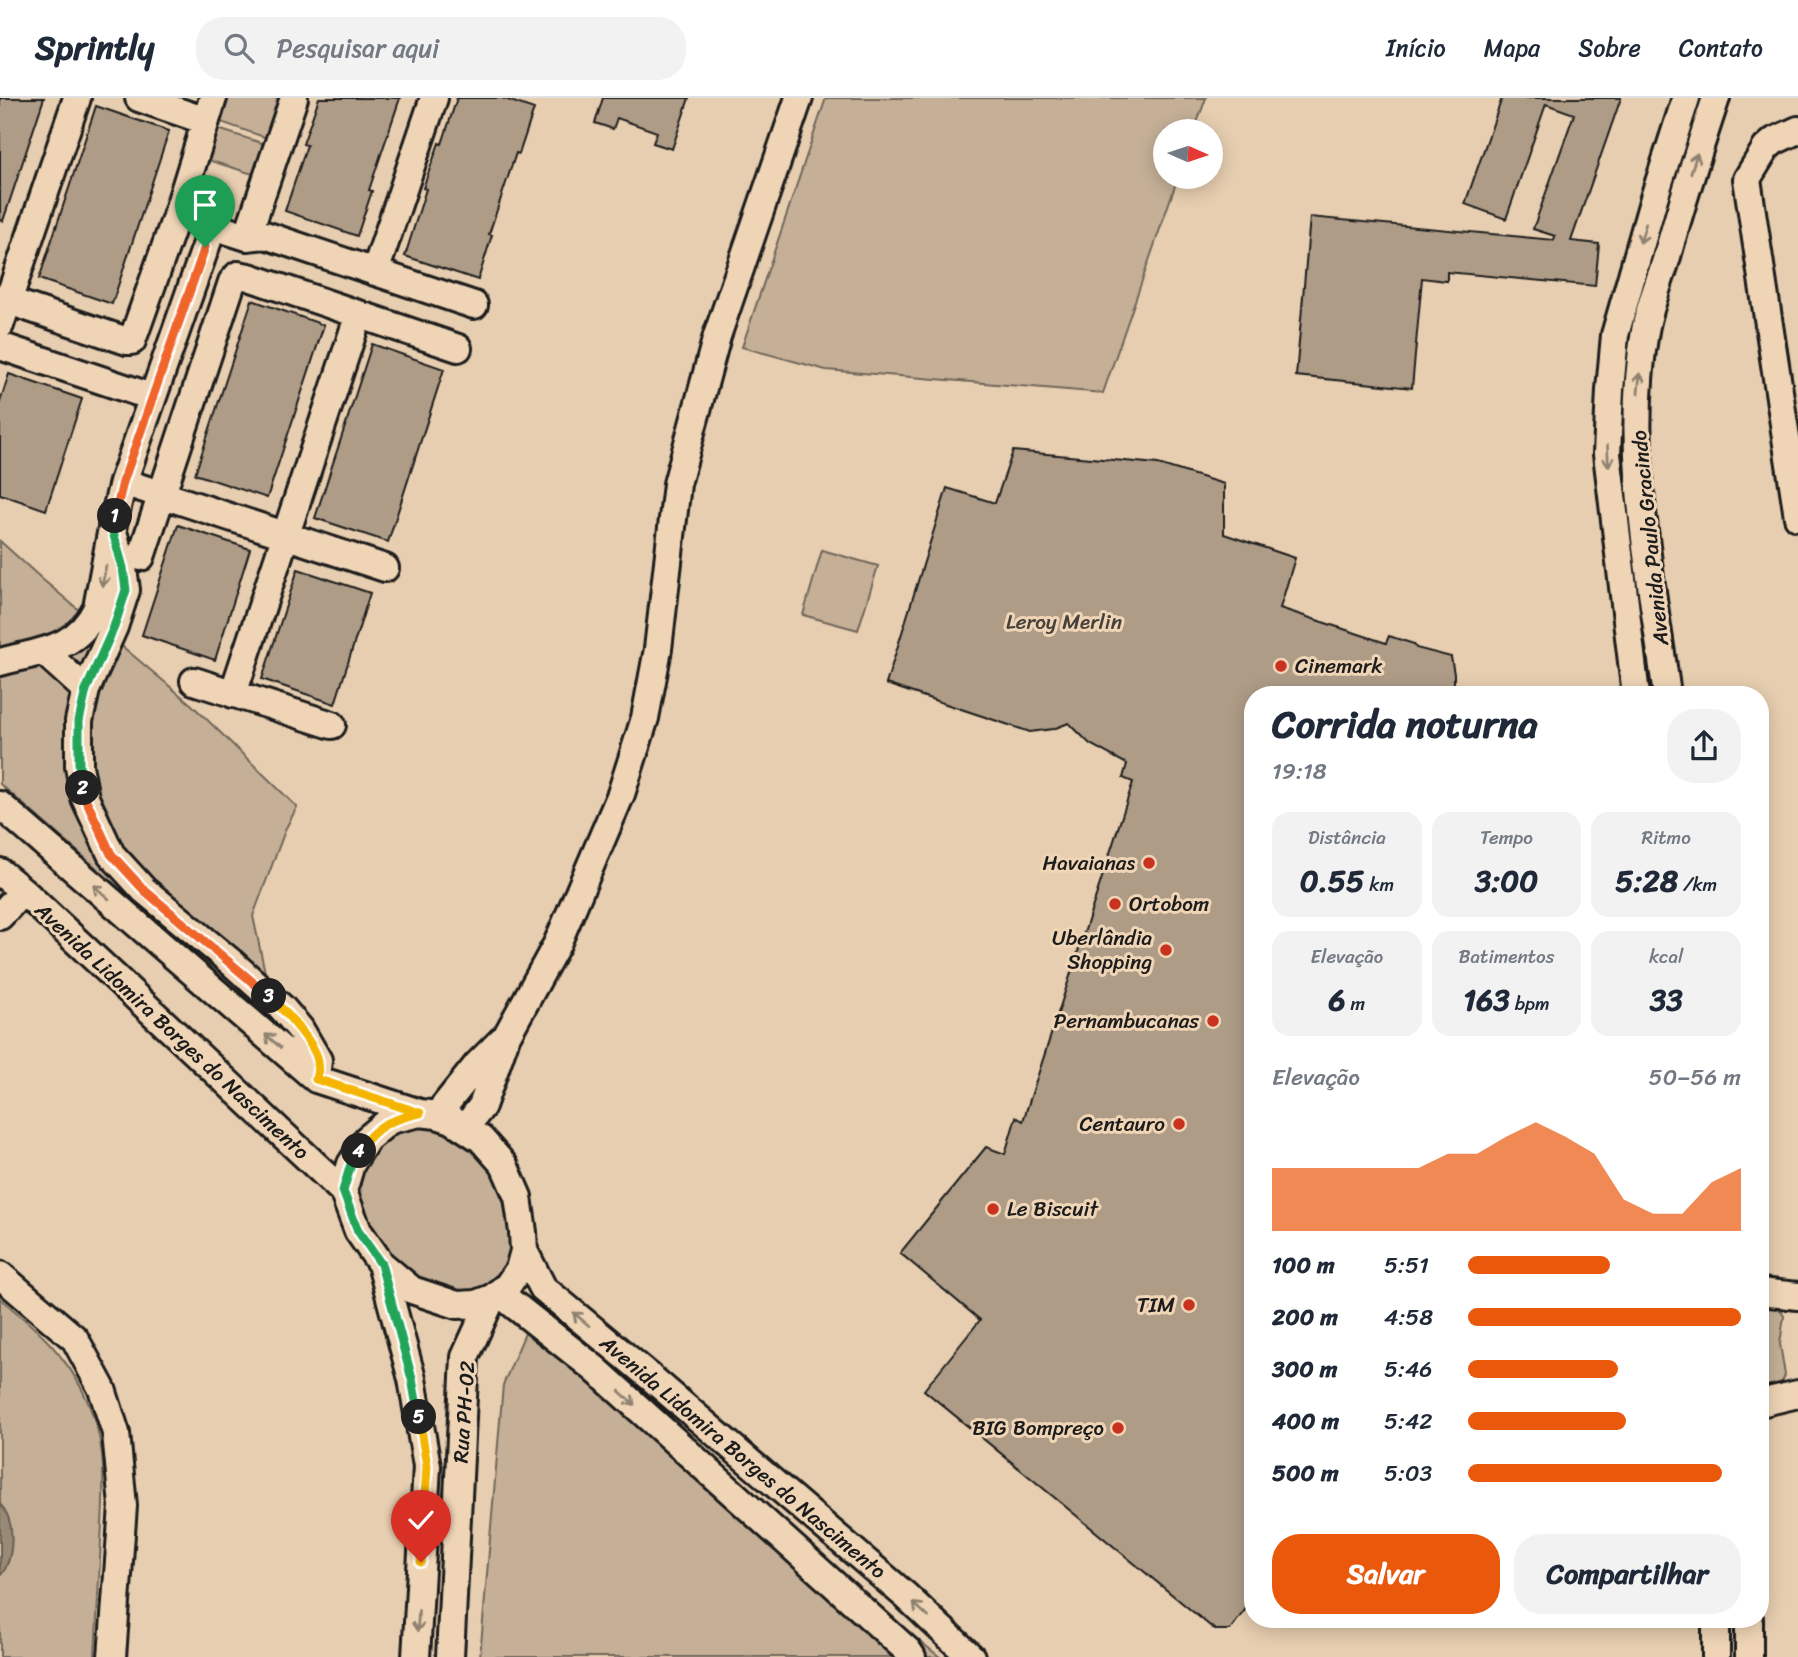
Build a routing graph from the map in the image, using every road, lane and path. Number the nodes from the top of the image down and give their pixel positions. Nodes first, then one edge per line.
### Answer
1 (77, 98) edge
2 (139, 98) edge
3 (294, 98) edge
4 (433, 98) edge
5 (799, 98) edge
6 (1686, 98) edge
7 (1716, 98) edge
8 (210, 109) edge
9 (1798, 130) edge
10 (177, 214) junction
11 (213, 226) junction
12 (247, 237) junction
13 (375, 272) junction
14 (474, 305) dead end
15 (3, 308) edge
16 (359, 314) junction
17 (0, 346) edge
18 (458, 348) dead end
19 (136, 392) dead end
20 (123, 482) junction
21 (163, 495) junction
22 (1798, 517) edge
23 (112, 528) junction
24 (287, 536) junction
25 (141, 556) dead end
26 (385, 568) dead end
27 (44, 652) junction
28 (0, 662) edge
29 (194, 681) dead end
30 (1635, 686) edge
31 (1666, 686) edge
32 (86, 690) junction
33 (233, 694) junction
34 (332, 726) dead end
35 (0, 805) edge
36 (0, 872) edge
37 (23, 891) junction
38 (0, 916) edge
39 (506, 1037) junction
40 (316, 1079) junction
41 (428, 1114) junction
42 (465, 1128) junction
43 (343, 1191) junction
44 (524, 1251) junction
45 (381, 1264) junction
46 (0, 1275) edge
47 (1769, 1293) edge
48 (496, 1296) junction
49 (1798, 1296) edge
50 (1798, 1394) edge
51 (1769, 1401) edge
52 (836, 1537) junction
53 (814, 1566) junction
54 (1716, 1628) edge
55 (1749, 1628) edge
56 (112, 1657) edge
57 (415, 1657) edge
58 (450, 1657) edge
59 (912, 1657) edge
60 (971, 1657) edge
61 (1716, 1657) edge
62 (1749, 1657) edge

1 - 15 street
2 - 8 street
3 - 12 street
4 - 13 street
5 - 39 street
6 -> 30 street, Avenida Paulo Gracindo
31 -> 7 street, Avenida Paulo Gracindo
8 - 10 street
9 - 22 street
10 - 11 street
10 - 15 street
11 - 12 street
11 - 20 street
12 - 13 street
13 - 14 street
16 - 18 street
16 - 21 street
16 - 24 street
17 - 19 street
20 - 21 street
20 - 23 street
21 - 24 street
21 - 25 street
23 -> 27 street
23 - 32 street
24 - 26 street
24 - 33 street
27 - 28 street
27 - 32 street
29 - 33 street
32 - 40 street
33 - 34 street
40 -> 35 street
36 - 37 street, Avenida Lidomira Borges do Nascimento
37 - 38 street
37 - 43 street, Avenida Lidomira Borges do Nascimento
39 - 41 street
39 - 42 street
40 - 41 street
41 - 42 street
41 - 43 street
42 - 44 street
43 - 45 street
44 - 48 street
52 -> 44 street, Avenida Lidomira Borges do Nascimento
45 - 48 street
45 -> 57 street, Rua PH-02
46 - 56 street
47 - 49 street
48 -> 53 street, Avenida Lidomira Borges do Nascimento
48 - 58 street, Rua PH-02
50 - 51 street
52 - 53 street
60 -> 52 street, Avenida Lidomira Borges do Nascimento
53 - 59 street, Avenida Lidomira Borges do Nascimento
54 - 61 street
55 - 62 street

